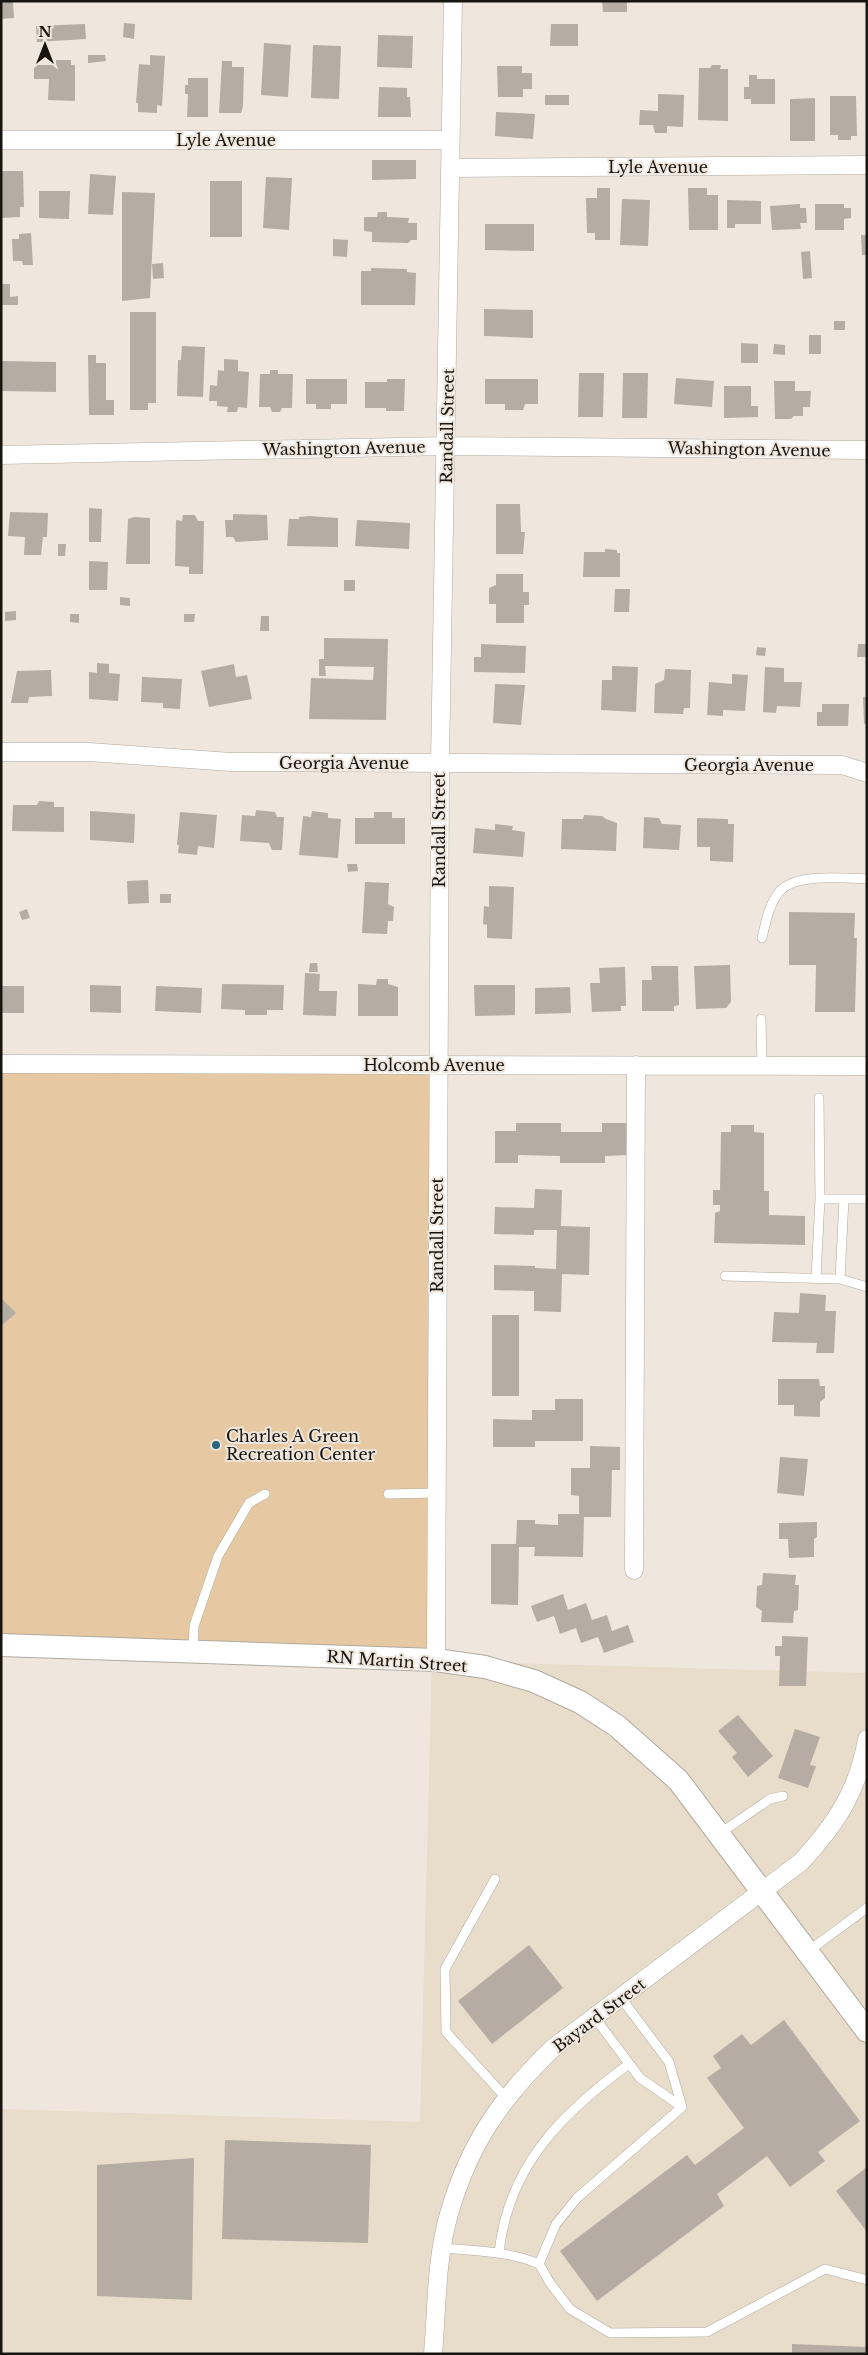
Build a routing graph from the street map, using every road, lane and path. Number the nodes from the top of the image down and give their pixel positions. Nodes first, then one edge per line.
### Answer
1 (453, 1) edge
2 (1, 140) edge
3 (450, 140) junction
4 (867, 165) edge
5 (450, 168) junction
6 (447, 446) junction
7 (867, 450) edge
8 (1, 455) edge
9 (1, 752) edge
10 (440, 763) junction
11 (867, 773) edge
12 (867, 880) edge
13 (762, 938) dead end
14 (761, 1019) dead end
15 (1, 1064) edge
16 (437, 1065) junction
17 (636, 1065) junction
18 (762, 1066) junction
19 (867, 1066) edge
20 (819, 1098) dead end
21 (820, 1199) junction
22 (844, 1199) junction
23 (867, 1199) edge
24 (726, 1276) dead end
25 (816, 1278) junction
26 (840, 1279) junction
27 (867, 1287) edge
28 (436, 1493) junction
29 (265, 1494) dead end
30 (388, 1494) dead end
31 (634, 1570) dead end
32 (1, 1646) edge
33 (192, 1652) junction
34 (436, 1660) junction
35 (867, 1739) edge
36 (783, 1796) dead end
37 (719, 1834) junction
38 (495, 1879) dead end
39 (764, 1892) junction
40 (867, 1910) edge
41 (806, 1952) junction
42 (621, 1998) junction
43 (595, 2018) junction
44 (867, 2031) edge
45 (630, 2064) junction
46 (506, 2098) junction
47 (682, 2106) junction
48 (443, 2248) junction
49 (499, 2253) junction
50 (539, 2264) junction
51 (867, 2280) edge
52 (433, 2354) edge

1 - 3 street, Randall Street
2 - 3 street, Lyle Avenue
3 - 5 street, Randall Street
4 - 5 street, Lyle Avenue
5 - 6 street, Randall Street
6 - 7 street, Washington Avenue
6 - 8 street, Washington Avenue
6 - 10 street, Randall Street
9 - 10 street, Georgia Avenue
10 - 11 street, Georgia Avenue
10 - 16 street, Randall Street
12 - 13 lane
14 - 18 lane
15 - 16 street, Holcomb Avenue
16 - 17 street, Holcomb Avenue
16 - 28 street, Randall Street
17 - 18 street, Holcomb Avenue
17 - 31 street
18 - 19 street, Holcomb Avenue
20 - 21 lane
21 - 22 lane
21 - 25 lane
22 - 23 lane
22 - 26 lane
24 - 25 lane
25 - 26 lane
26 - 27 lane
28 - 30 lane
28 - 34 street, Randall Street
29 - 33 lane
32 - 33 street, RN Martin Street
33 - 34 street, RN Martin Street
34 - 37 street, RN Martin Street
35 - 39 street, Bayard Street
36 - 37 lane
37 - 39 street, RN Martin Street
38 - 46 lane
39 - 41 street, RN Martin Street
39 - 42 street, Bayard Street
40 - 41 lane
41 - 44 street, RN Martin Street
42 - 43 street, Bayard Street
42 - 47 lane
43 - 45 lane
43 - 46 street, Bayard Street
45 - 47 lane
45 - 49 lane
46 - 48 street, Bayard Street
47 - 50 lane
48 - 49 lane
48 - 52 street, Bayard Street
49 - 50 lane
50 - 51 lane

